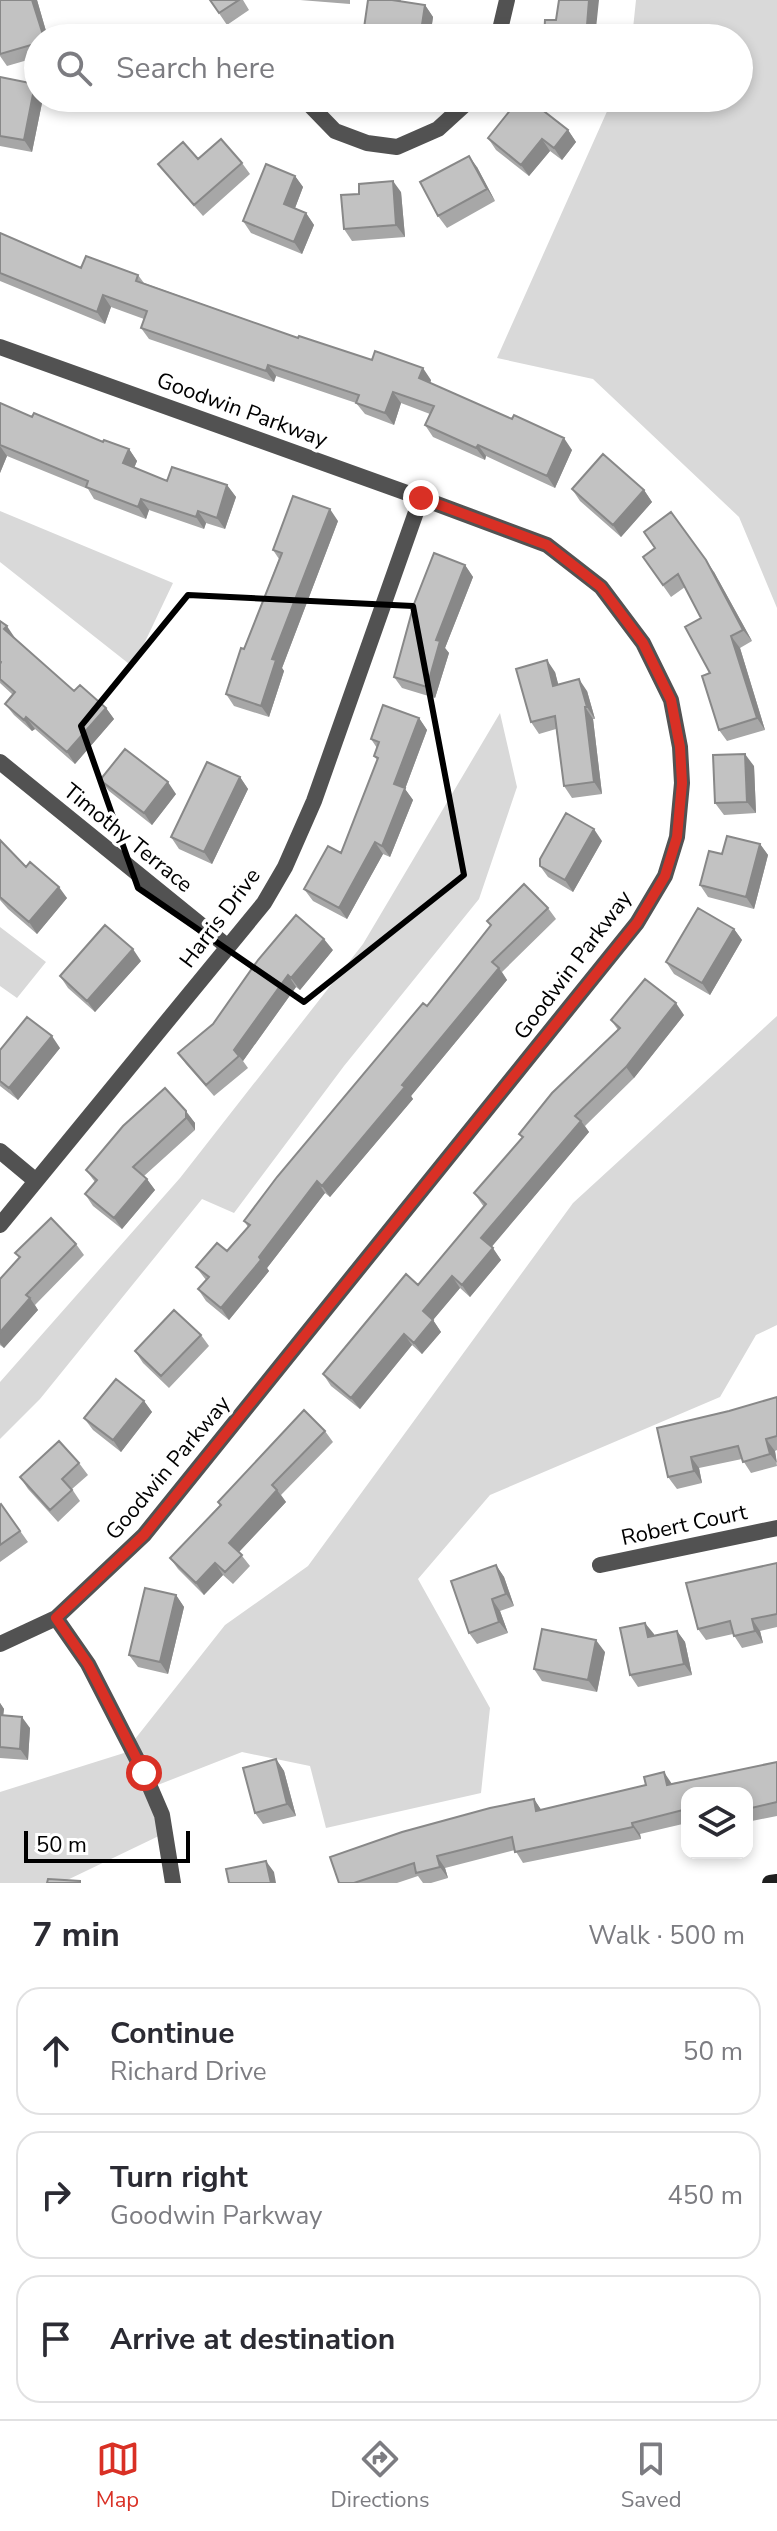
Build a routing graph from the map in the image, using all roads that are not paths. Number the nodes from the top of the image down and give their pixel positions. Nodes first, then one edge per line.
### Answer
1 (507, 0) edge
2 (501, 24) edge
3 (317, 112) edge
4 (457, 112) edge
5 (0, 347) edge
6 (421, 498) junction
7 (0, 762) edge
8 (228, 947) junction
9 (0, 1151) edge
10 (36, 1181) junction
11 (0, 1225) edge
12 (777, 1528) edge
13 (600, 1565) dead end
14 (56, 1618) junction
15 (0, 1644) edge
16 (777, 1882) edge
17 (173, 1883) edge
18 (770, 1883) edge

1 - 2 street
3 - 4 street
5 - 6 street, Goodwin Parkway
6 - 8 street, Harris Drive
6 - 14 street, Goodwin Parkway
7 - 8 street, Timothy Terrace
8 - 10 street, Harris Drive
9 - 10 street
10 - 11 street, Harris Drive
12 - 13 street, Robert Court
14 - 15 street, Goodwin Parkway
14 - 17 street
16 - 18 street

